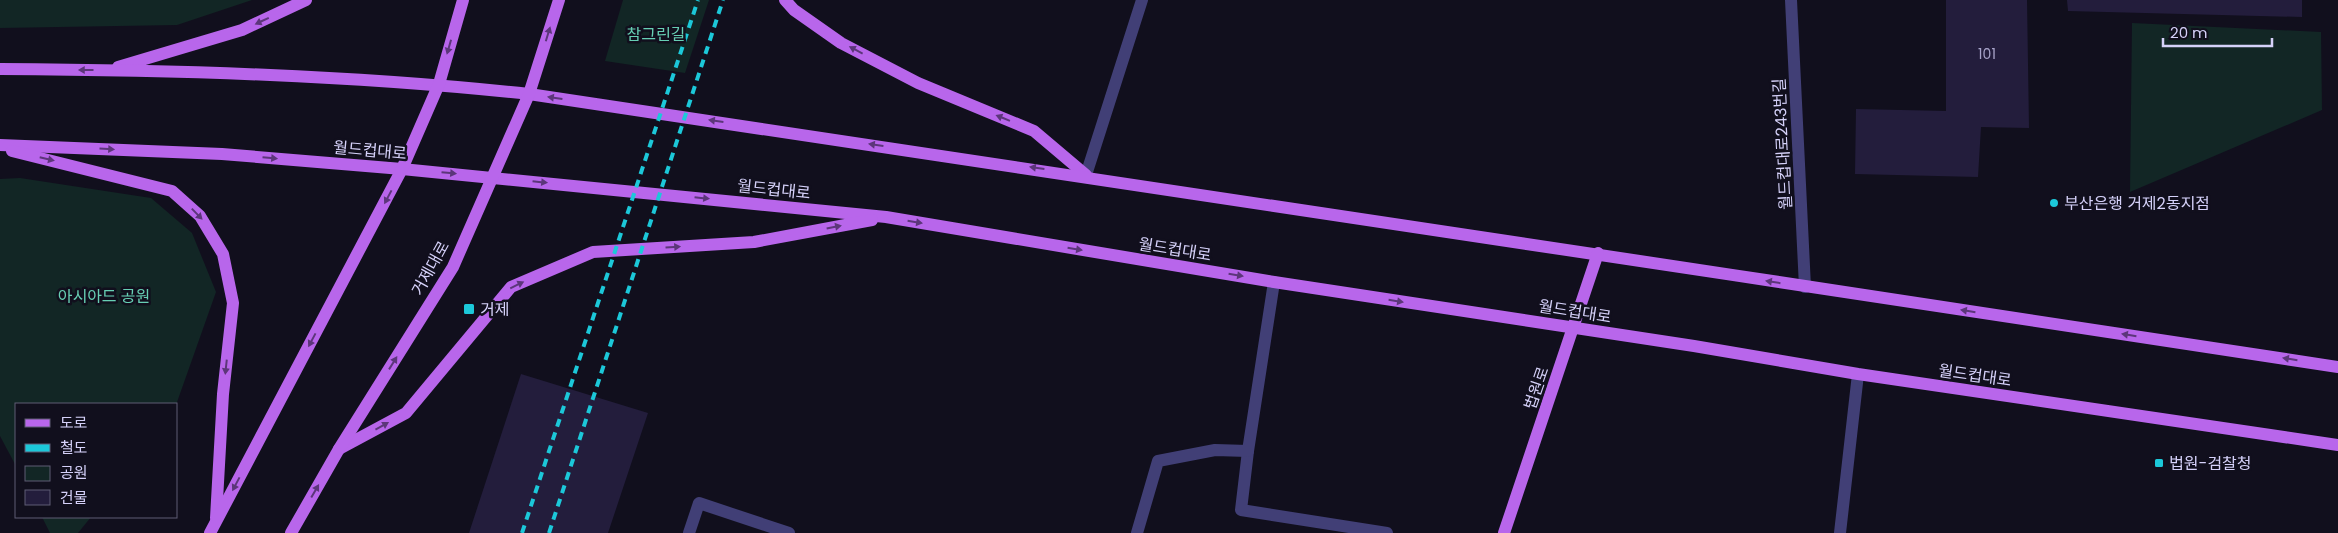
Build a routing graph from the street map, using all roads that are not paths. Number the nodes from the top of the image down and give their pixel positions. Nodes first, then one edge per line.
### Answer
1 (306, 0) edge
2 (463, 0) edge
3 (558, 0) edge
4 (784, 0) edge
5 (1142, 0) edge
6 (1792, 0) edge
7 (0, 69) edge
8 (107, 70) junction
9 (439, 84) junction
10 (529, 94) junction
11 (0, 146) edge
12 (402, 169) junction
13 (1086, 175) junction
14 (492, 177) junction
15 (886, 217) junction
16 (1598, 253) junction
17 (1274, 282) junction
18 (1805, 287) junction
19 (1573, 328) junction
20 (2338, 367) edge
21 (1858, 374) junction
22 (2338, 445) edge
23 (339, 449) junction
24 (1248, 450) junction
25 (212, 528) edge
26 (291, 533) edge
27 (690, 533) edge
28 (789, 533) edge
29 (1137, 533) edge
30 (1387, 533) edge
31 (1504, 533) edge
32 (1840, 533) edge

1 -> 8 main road
2 -> 9 main road
10 -> 3 main road, 거제대로
13 -> 4 main road
5 - 13 street
6 - 18 street, 월드컵대로243번길
8 -> 7 main road
8 - 9 main road
9 - 10 main road
9 - 12 main road
13 -> 10 main road
10 - 14 main road, 거제대로
11 -> 12 main road, 월드컵대로
11 -> 25 main road
12 -> 14 main road, 월드컵대로
12 -> 25 main road
13 - 16 main road
14 -> 15 main road, 월드컵대로
23 -> 14 main road, 거제대로
15 -> 17 main road, 월드컵대로
23 -> 15 main road
18 -> 16 main road
16 - 19 main road, 법원로
17 -> 19 main road, 월드컵대로
17 - 24 street
20 -> 18 main road
19 - 21 main road, 월드컵대로
19 - 31 main road, 법원로
21 - 22 main road, 월드컵대로
21 - 32 street
26 -> 23 main road, 거제대로
24 - 29 street
24 - 30 street
27 - 28 street

